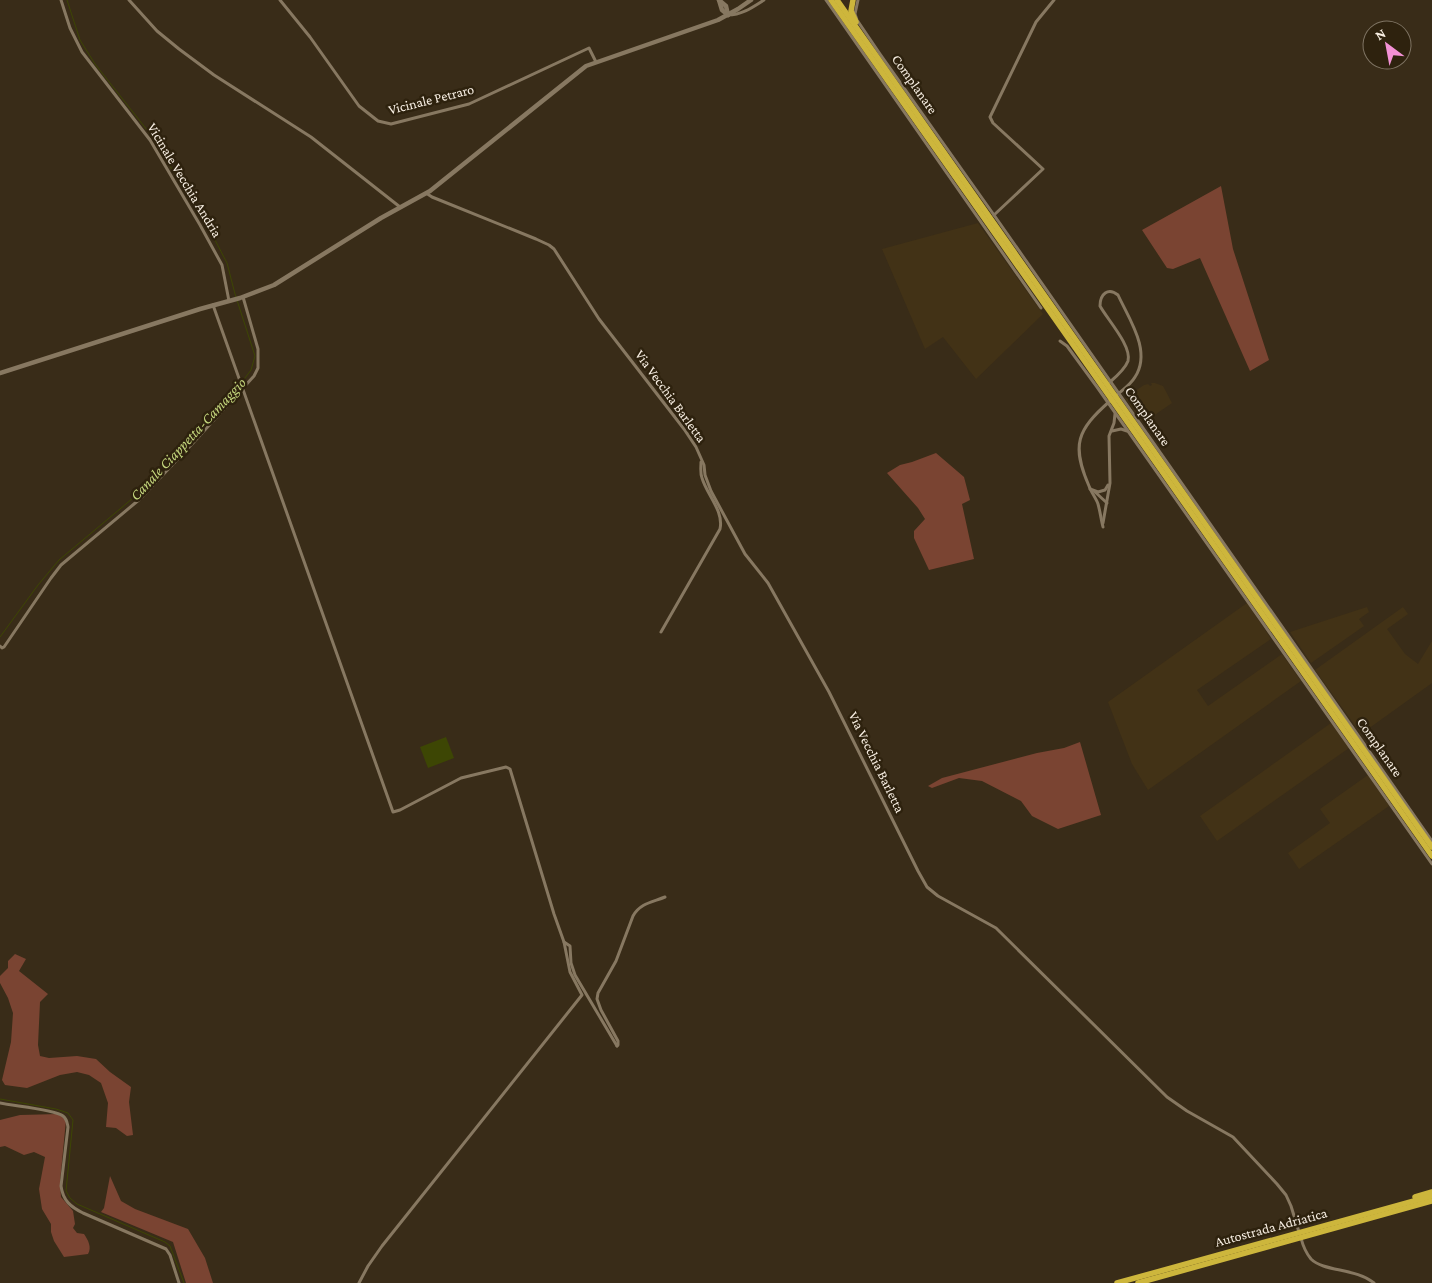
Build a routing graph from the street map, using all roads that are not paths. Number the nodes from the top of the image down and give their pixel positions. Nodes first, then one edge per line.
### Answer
1 (62, 0) edge
2 (129, 0) edge
3 (280, 0) edge
4 (719, 0) edge
5 (751, 0) edge
6 (764, 0) edge
7 (826, 0) edge
8 (831, 0) edge
9 (837, 0) edge
10 (853, 0) edge
11 (858, 0) edge
12 (1054, 0) edge
13 (726, 6) junction
14 (738, 9) junction
15 (722, 10) junction
16 (728, 15) junction
17 (718, 20) junction
18 (869, 46) junction
19 (596, 62) junction
20 (426, 193) junction
21 (400, 207) junction
22 (994, 216) junction
23 (242, 297) junction
24 (232, 300) junction
25 (213, 305) junction
26 (1041, 308) dead end
27 (1060, 340) dead end
28 (0, 373) edge
29 (1110, 382) junction
30 (242, 387) junction
31 (1113, 409) junction
32 (1121, 421) junction
33 (1111, 431) junction
34 (1130, 433) junction
35 (701, 459) junction
36 (1110, 483) junction
37 (1090, 489) junction
38 (1097, 502) junction
39 (1107, 503) junction
40 (661, 632) dead end
41 (0, 646) edge
42 (1432, 841) edge
43 (1432, 847) edge
44 (1432, 856) edge
45 (1432, 864) edge
46 (665, 897) dead end
47 (564, 942) junction
48 (0, 1103) edge
49 (1432, 1192) edge
50 (1432, 1196) edge
51 (1432, 1202) edge
52 (1322, 1227) junction
53 (179, 1283) edge
54 (359, 1283) edge
55 (1117, 1283) edge
56 (1138, 1283) edge
57 (1374, 1283) edge

1 - 24 street, Vicinale Vecchia Andria
2 - 21 street
3 - 19 street, Vicinale Petraro
4 - 13 street
4 - 15 street
5 - 14 street
6 - 16 street
7 - 26 street, Complanare
8 - 44 highway
9 - 18 highway
10 - 18 highway
11 - 22 street, Complanare
12 - 22 street
13 - 14 street
13 - 16 street
14 - 16 street
15 - 16 street
15 - 17 street
16 - 17 street
17 - 19 street
18 - 43 highway
19 - 20 street
20 - 21 street
20 - 35 street, Via Vecchia Barletta
21 - 23 street
22 - 29 street, Complanare
23 - 24 street
23 - 30 street
24 - 25 street
25 - 28 street
25 - 30 street
27 - 31 street, Complanare
29 - 37 street
29 - 42 street, Complanare
30 - 41 street
30 - 47 street
31 - 32 street, Complanare
31 - 33 street
32 - 33 street
32 - 34 street, Complanare
33 - 34 street
33 - 36 street
34 - 45 street, Complanare
35 - 40 street
35 - 57 street, Via Vecchia Barletta
36 - 37 street
36 - 39 street
37 - 38 street
37 - 39 street
38 - 39 street
38 - 39 street
46 - 47 street
47 - 54 street
48 - 53 street
49 - 52 highway
50 - 52 highway, Autostrada Adriatica
51 - 56 highway, Autostrada Adriatica
52 - 55 highway, Autostrada Adriatica

